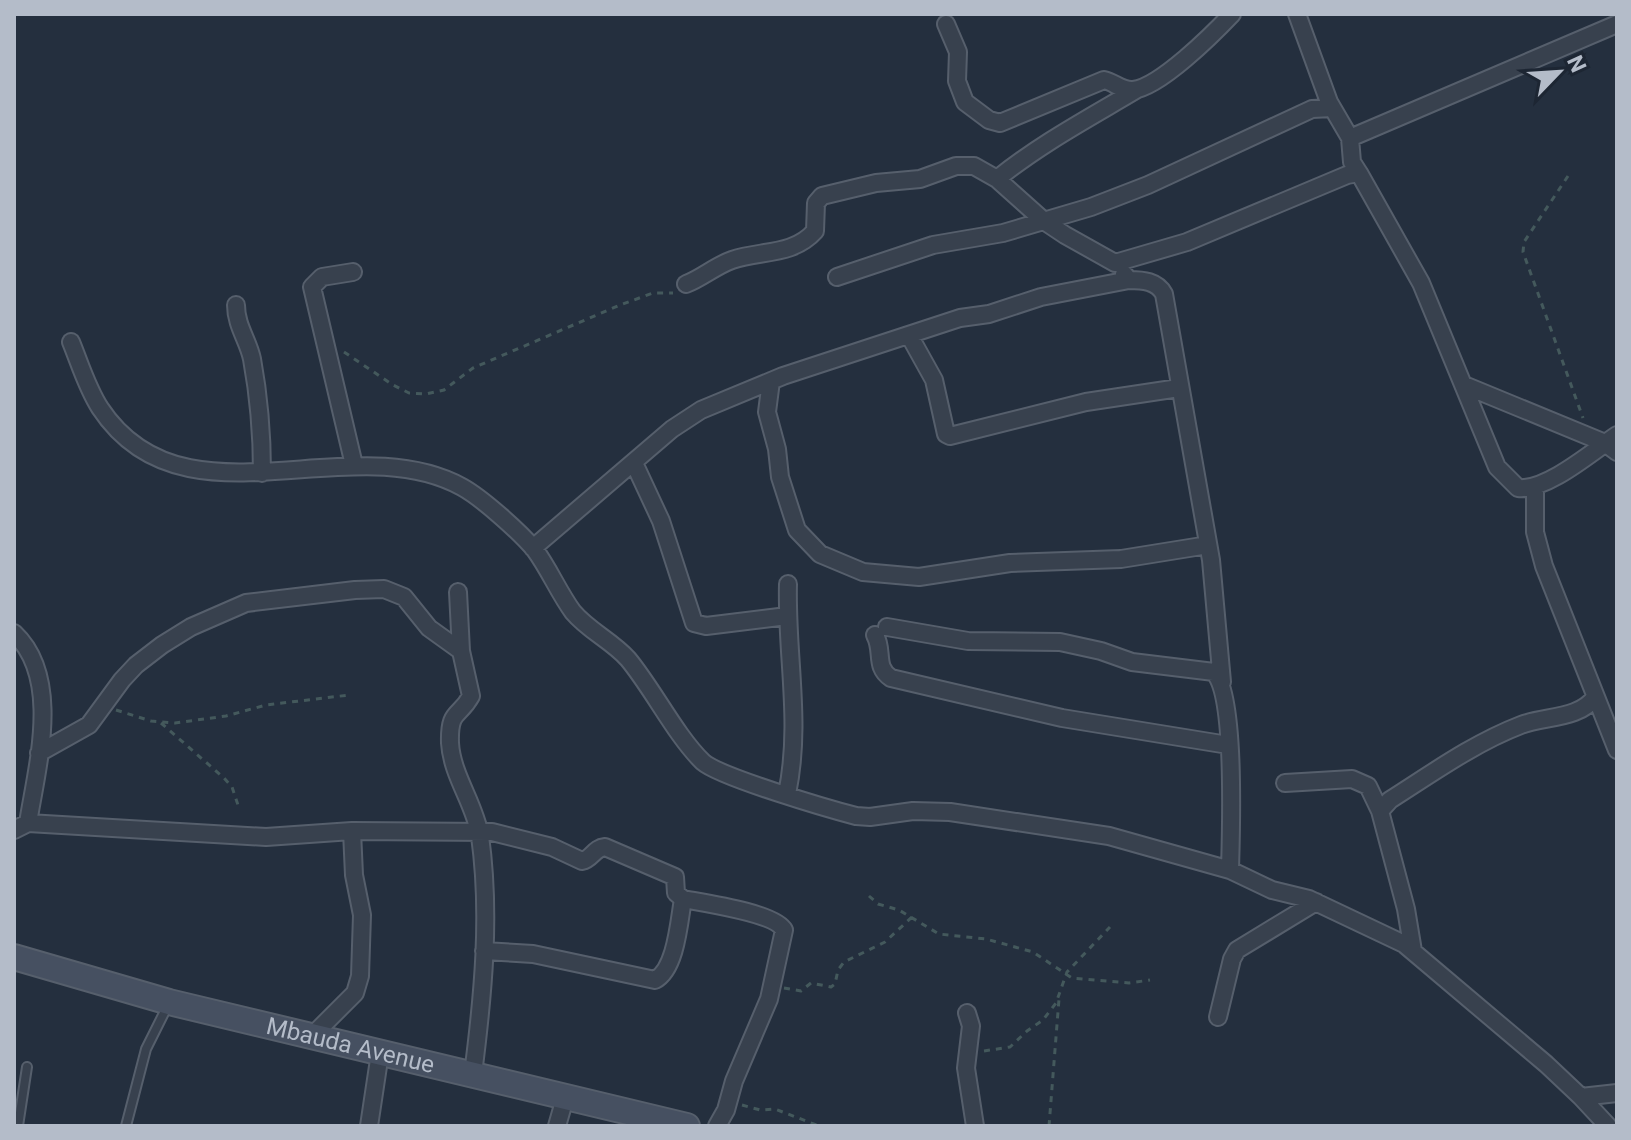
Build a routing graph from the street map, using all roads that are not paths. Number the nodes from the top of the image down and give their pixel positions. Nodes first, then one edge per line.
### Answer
1 (1232, 14) edge
2 (1297, 14) edge
3 (946, 24) dead end
4 (1617, 24) edge
5 (1136, 90) junction
6 (1332, 108) junction
7 (1350, 138) junction
8 (1359, 173) junction
9 (997, 179) junction
10 (1044, 221) junction
11 (1115, 263) junction
12 (353, 272) dead end
13 (837, 277) dead end
14 (1129, 280) junction
15 (680, 289) road end
16 (236, 305) dead end
17 (909, 335) junction
18 (71, 342) dead end
19 (771, 381) junction
20 (1464, 385) junction
21 (1179, 388) junction
22 (1608, 443) edge
23 (634, 463) junction
24 (354, 465) junction
25 (262, 473) junction
26 (1535, 486) junction
27 (1208, 545) junction
28 (533, 548) junction
29 (788, 584) dead end
30 (458, 592) dead end
31 (787, 616) junction
32 (14, 633) edge
33 (461, 651) junction
34 (1222, 683) junction
35 (1595, 697) junction
36 (1228, 745) junction
37 (1617, 750) edge
38 (39, 753) junction
39 (1285, 783) dead end
40 (787, 794) junction
41 (1380, 811) junction
42 (21, 827) edge
43 (352, 831) junction
44 (480, 832) junction
45 (1230, 870) junction
46 (683, 899) junction
47 (1316, 902) junction
48 (484, 951) junction
49 (1413, 951) junction
50 (14, 957) edge
51 (169, 1002) junction
52 (967, 1013) dead end
53 (1218, 1017) dead end
54 (313, 1035) junction
55 (380, 1053) junction
56 (27, 1067) dead end
57 (473, 1074) junction
58 (1617, 1093) edge
59 (1581, 1097) junction
60 (565, 1098) junction
61 (18, 1126) edge
62 (126, 1126) edge
63 (369, 1126) edge
64 (557, 1126) edge
65 (687, 1126) edge
66 (717, 1126) edge
67 (975, 1126) edge
68 (1608, 1126) edge

1 - 5 street
2 - 6 street
3 - 5 street
4 - 7 street
5 - 9 street
6 - 7 street
6 - 10 street
7 - 8 street
8 - 11 street
8 - 20 street
9 - 10 street
9 - 15 street
10 - 11 street
10 - 13 street
11 - 14 street
12 - 24 street
14 - 17 street
14 - 21 street
16 - 25 street
17 - 19 street
17 - 21 street
18 - 25 street
19 - 23 street
19 - 27 street
20 - 22 street
20 - 26 street
21 - 27 street
22 - 26 street
23 - 28 street
23 - 31 street
24 - 25 street
24 - 28 street
26 - 35 street
27 - 34 street
28 - 40 street
29 - 31 street
30 - 33 street
31 - 40 street
32 - 38 street
33 - 38 street
33 - 44 street
34 - 36 street
34 - 36 street
35 - 37 street
35 - 41 street
36 - 45 street
38 - 42 street
39 - 41 street
40 - 45 street
41 - 49 street
42 - 43 street
43 - 44 street
43 - 54 street
44 - 46 street
44 - 48 street
45 - 47 street
46 - 48 street
46 - 66 street
47 - 49 street
47 - 53 street
48 - 57 street
49 - 59 street
50 - 51 street, Mbauda Avenue
51 - 54 street, Mbauda Avenue
51 - 62 lane
52 - 67 street
54 - 55 street, Mbauda Avenue
55 - 57 street, Mbauda Avenue
55 - 63 street
56 - 61 lane
57 - 60 street, Mbauda Avenue
58 - 59 street
59 - 68 street
60 - 64 street
60 - 65 street, Mbauda Avenue

